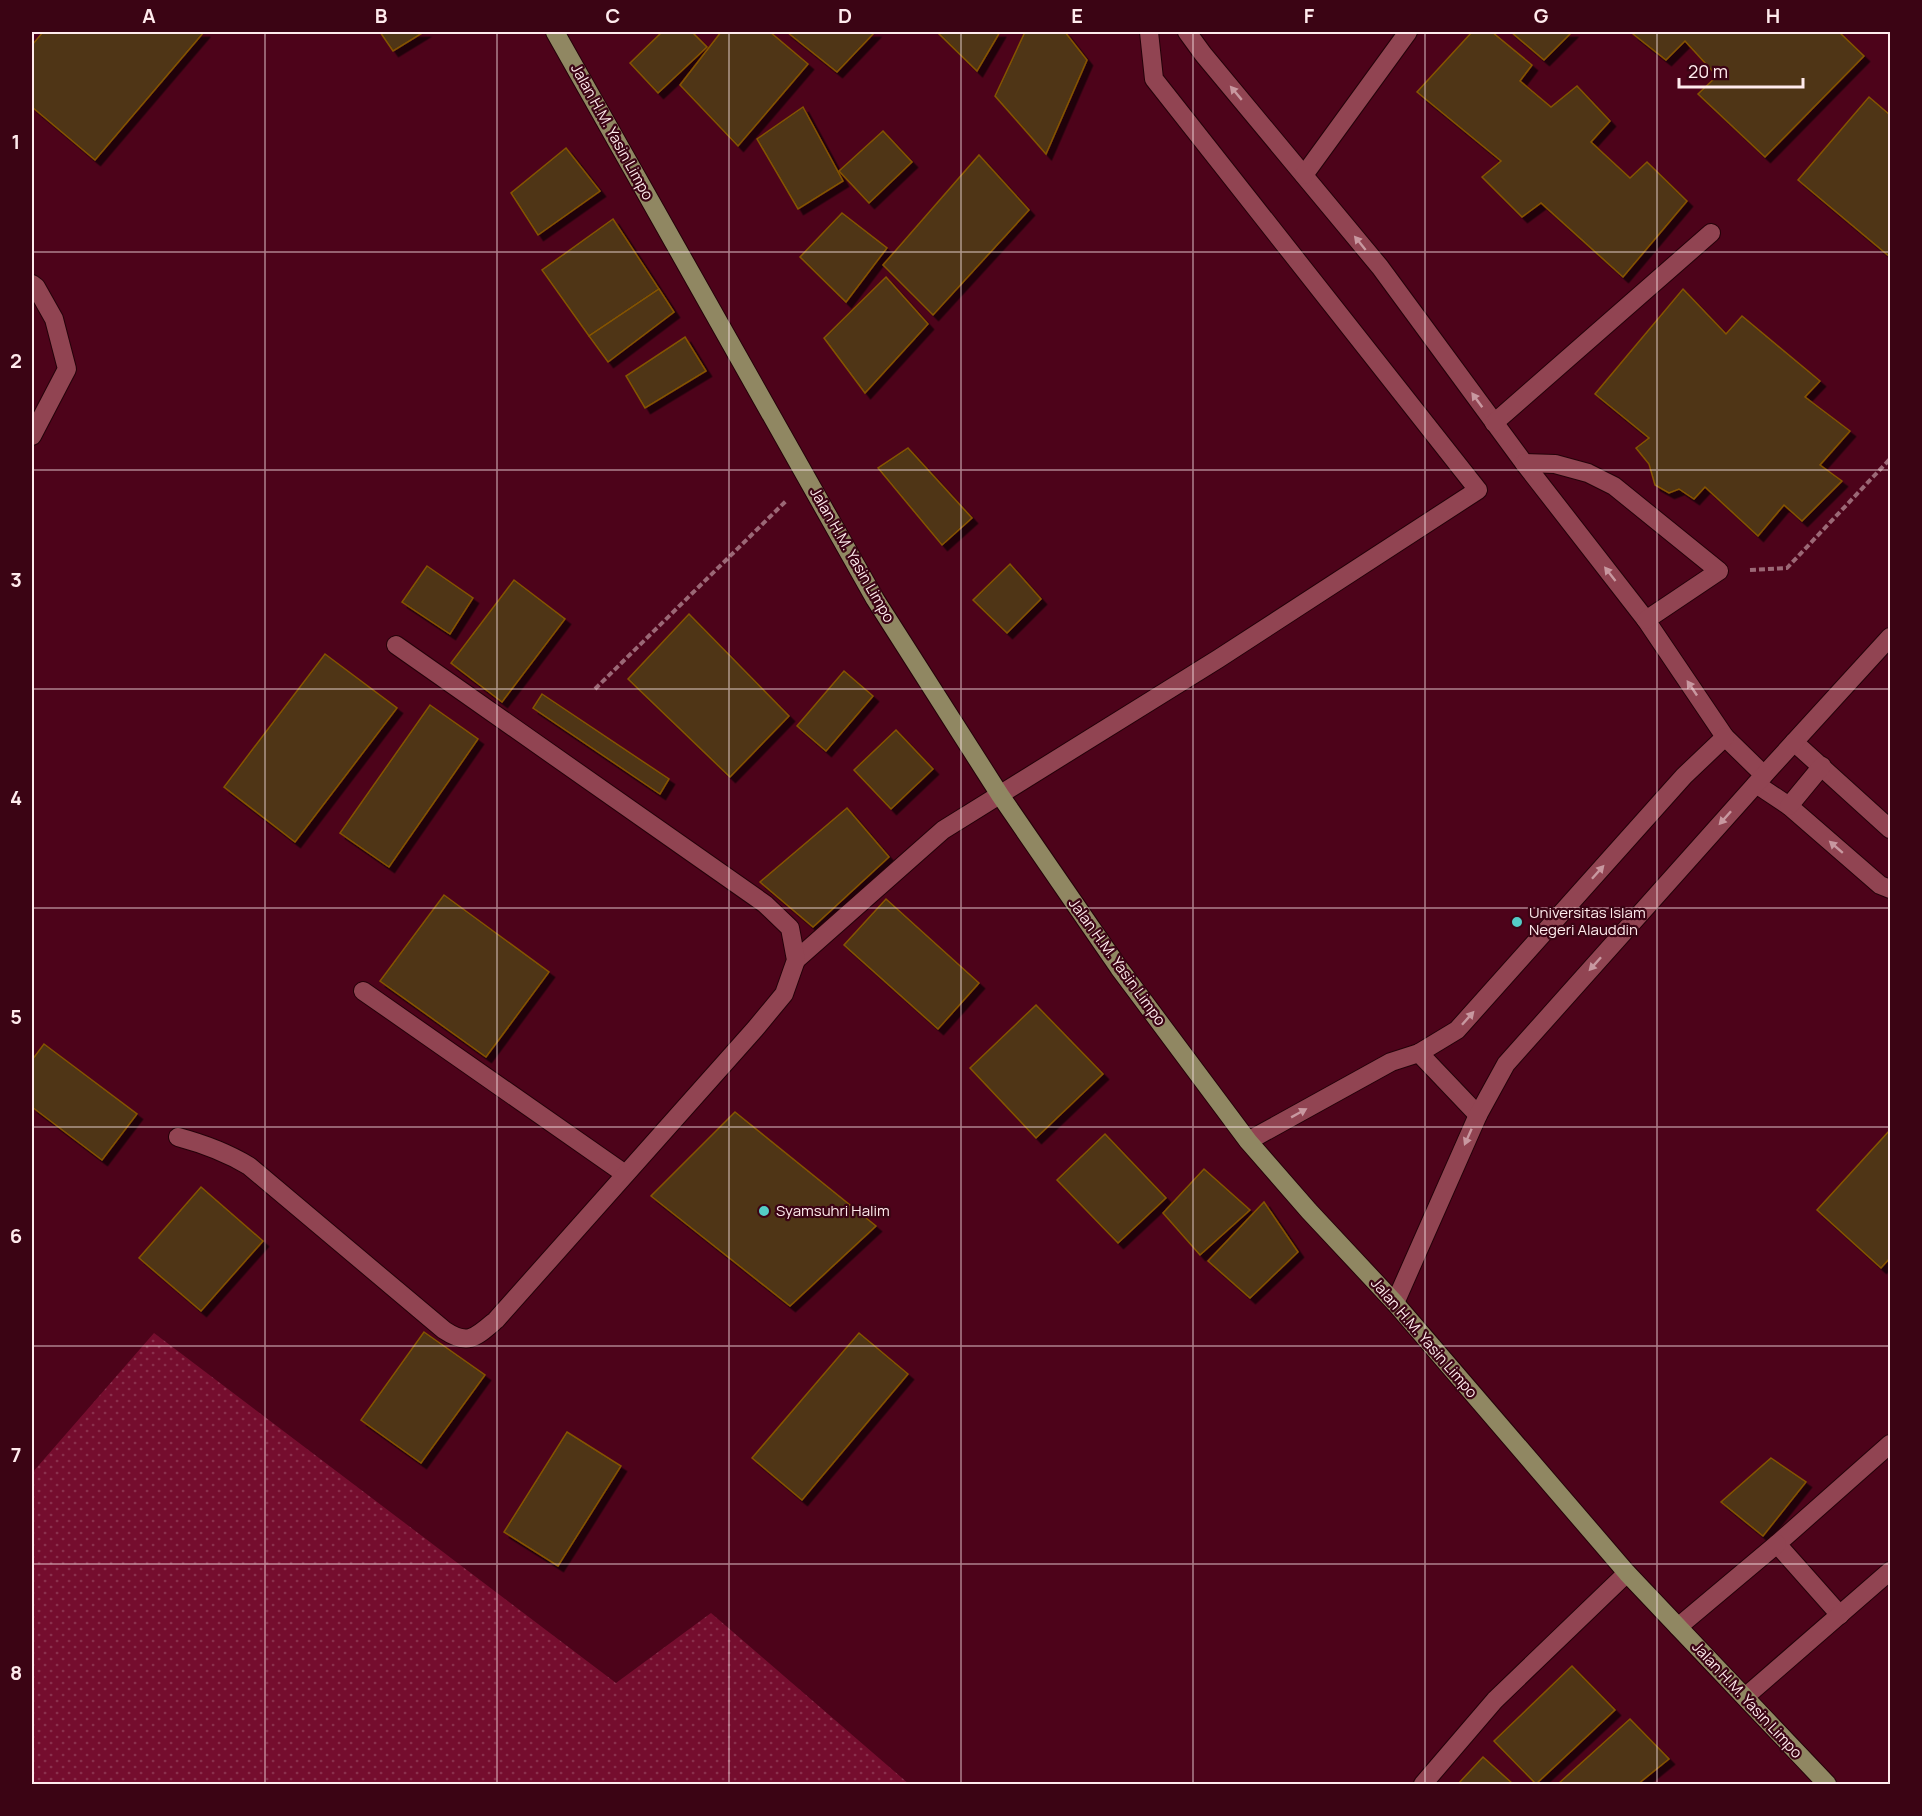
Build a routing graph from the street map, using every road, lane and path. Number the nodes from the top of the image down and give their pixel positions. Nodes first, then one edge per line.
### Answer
1 (555, 32) edge
2 (1149, 32) edge
3 (1187, 32) edge
4 (1408, 32) edge
5 (1304, 175) junction
6 (1711, 233) dead end
7 (32, 284) edge
8 (1494, 423) junction
9 (32, 436) edge
10 (1890, 459) edge
11 (1524, 464) junction
12 (808, 479) junction
13 (1719, 571) junction
14 (1646, 620) junction
15 (1890, 637) edge
16 (396, 645) dead end
17 (595, 689) dead end
18 (1725, 737) junction
19 (1794, 742) junction
20 (1822, 766) junction
21 (1760, 779) junction
22 (1000, 795) junction
23 (1789, 806) junction
24 (1890, 829) edge
25 (1890, 892) edge
26 (796, 960) junction
27 (363, 991) dead end
28 (1419, 1053) junction
29 (1478, 1115) junction
30 (178, 1137) dead end
31 (1248, 1141) junction
32 (626, 1174) junction
33 (1395, 1303) junction
34 (1890, 1444) edge
35 (1776, 1544) junction
36 (1890, 1570) edge
37 (1627, 1573) junction
38 (1840, 1615) junction
39 (1678, 1627) junction
40 (1745, 1697) junction
41 (1423, 1785) edge
42 (1827, 1785) edge

1 - 12 main road, Jalan H.M. Yasin Limpo
2 - 22 street
5 -> 3 street
4 - 5 street
8 -> 5 street
6 - 8 street
7 - 9 street
8 - 11 street
10 - 13 path
11 - 13 street
14 -> 11 street
12 - 17 path
12 - 22 main road, Jalan H.M. Yasin Limpo
13 - 14 street
18 -> 14 street
15 - 19 street
16 - 26 street
18 - 21 street
28 -> 18 street
19 - 20 street
19 - 21 street
20 - 23 street
20 - 24 street
21 - 23 street
21 -> 29 street
22 - 26 street
22 - 31 main road, Jalan H.M. Yasin Limpo
25 -> 23 street
26 - 32 street
27 - 32 street
28 - 29 street
31 -> 28 street
29 -> 33 street
30 - 32 street
31 - 33 main road, Jalan H.M. Yasin Limpo
33 - 37 main road, Jalan H.M. Yasin Limpo
34 - 35 street
35 - 38 street
35 - 39 street
36 - 38 street
37 - 39 main road, Jalan H.M. Yasin Limpo
37 - 41 street
38 - 40 street
39 - 40 main road, Jalan H.M. Yasin Limpo
40 - 42 main road, Jalan H.M. Yasin Limpo

